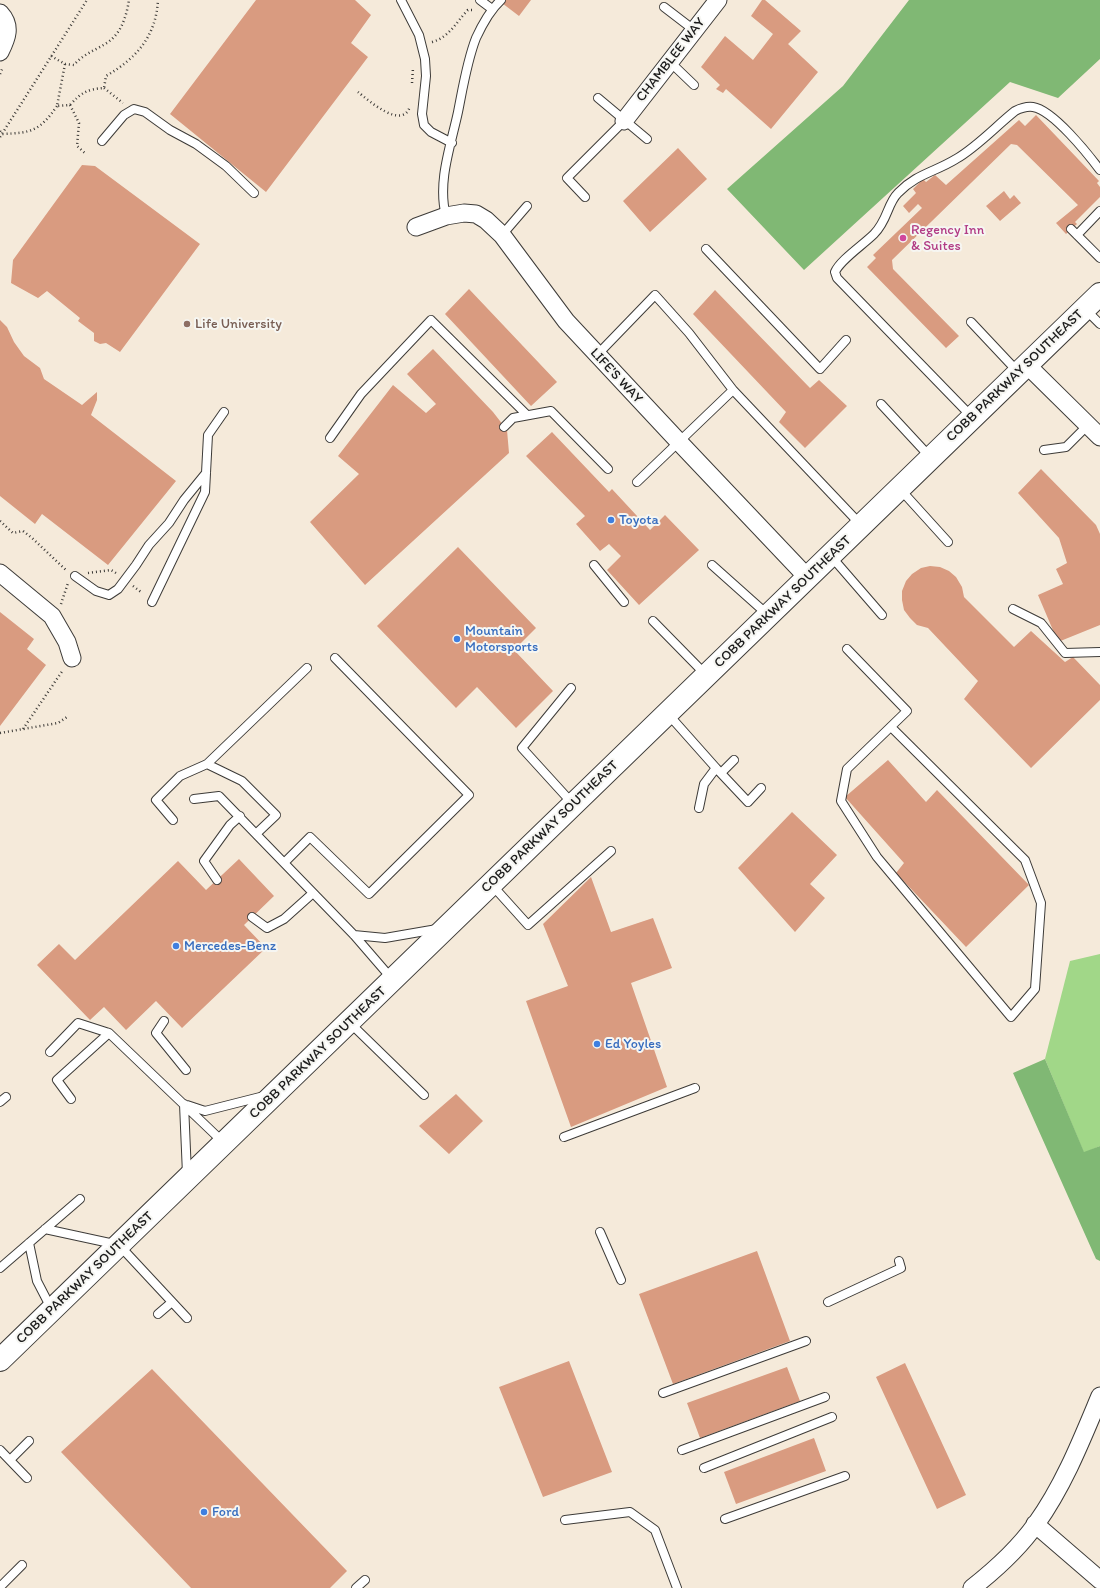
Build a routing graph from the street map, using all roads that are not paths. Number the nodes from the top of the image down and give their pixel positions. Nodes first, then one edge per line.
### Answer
1 (401, 0) edge
2 (480, 0) edge
3 (501, 0) edge
4 (718, 0) edge
5 (664, 7) dead end
6 (490, 8) junction
7 (0, 13) edge
8 (694, 30) junction
9 (0, 52) edge
10 (670, 62) junction
11 (694, 85) dead end
12 (598, 98) dead end
13 (624, 120) junction
14 (647, 139) dead end
15 (102, 141) dead end
16 (452, 143) junction
17 (1100, 170) edge
18 (254, 193) dead end
19 (585, 197) dead end
20 (527, 206) dead end
21 (1100, 211) edge
22 (446, 216) junction
23 (416, 227) dead end
24 (1071, 229) dead end
25 (502, 235) junction
26 (1077, 235) junction
27 (706, 249) dead end
28 (1100, 258) edge
29 (1093, 301) edge
30 (971, 322) dead end
31 (1100, 324) edge
32 (846, 340) dead end
33 (597, 355) junction
34 (1023, 369) junction
35 (733, 390) junction
36 (881, 404) dead end
37 (224, 412) dead end
38 (526, 415) junction
39 (973, 417) junction
40 (1088, 424) junction
41 (504, 427) dead end
42 (1100, 437) edge
43 (330, 438) dead end
44 (679, 442) junction
45 (1044, 450) dead end
46 (931, 458) junction
47 (608, 468) dead end
48 (206, 473) junction
49 (637, 482) dead end
50 (899, 489) junction
51 (861, 525) junction
52 (948, 542) dead end
53 (830, 555) junction
54 (594, 565) dead end
55 (712, 565) dead end
56 (0, 573) edge
57 (73, 575) road end
58 (807, 577) junction
59 (152, 602) dead end
60 (624, 602) dead end
61 (1013, 609) dead end
62 (768, 615) junction
63 (882, 615) dead end
64 (653, 621) dead end
65 (847, 649) dead end
66 (1100, 652) edge
67 (72, 658) road end
68 (334, 658) dead end
69 (306, 668) dead end
70 (706, 676) junction
71 (571, 688) dead end
72 (668, 713) junction
73 (891, 727) junction
74 (734, 760) dead end
75 (207, 764) junction
76 (719, 770) junction
77 (761, 788) dead end
78 (194, 799) dead end
79 (574, 805) junction
80 (699, 808) dead end
81 (240, 816) junction
82 (173, 820) dead end
83 (257, 833) junction
84 (611, 851) dead end
85 (285, 862) junction
86 (217, 880) dead end
87 (492, 884) junction
88 (313, 893) junction
89 (252, 917) dead end
90 (449, 926) junction
91 (354, 935) junction
92 (393, 980) junction
93 (164, 1021) dead end
94 (350, 1022) junction
95 (109, 1032) junction
96 (50, 1052) dead end
97 (186, 1070) dead end
98 (695, 1088) dead end
99 (276, 1093) junction
100 (424, 1095) dead end
101 (71, 1099) dead end
102 (184, 1104) junction
103 (564, 1137) dead end
104 (225, 1143) junction
105 (187, 1179) junction
106 (80, 1199) dead end
107 (45, 1229) junction
108 (600, 1232) dead end
109 (29, 1243) junction
110 (120, 1245) junction
111 (899, 1261) dead end
112 (0, 1268) edge
113 (621, 1280) dead end
114 (172, 1302) junction
115 (828, 1302) dead end
116 (52, 1310) junction
117 (158, 1314) dead end
118 (187, 1318) dead end
119 (806, 1341) dead end
120 (2, 1355) edge
121 (663, 1393) dead end
122 (1100, 1396) edge
123 (826, 1397) dead end
124 (832, 1417) dead end
125 (29, 1441) dead end
126 (0, 1450) edge
127 (682, 1450) dead end
128 (10, 1460) junction
129 (704, 1468) dead end
130 (844, 1476) dead end
131 (27, 1478) dead end
132 (725, 1519) dead end
133 (565, 1520) dead end
134 (1035, 1524) junction
135 (22, 1565) dead end
136 (365, 1580) dead end
137 (1100, 1580) edge
138 (0, 1587) edge
139 (356, 1588) edge
140 (677, 1588) edge
141 (972, 1588) edge

1 - 16 lane
2 - 6 lane
3 - 6 lane
4 - 8 street, CHAMBLEE WAY
5 - 8 lane
6 - 16 lane
7 - 9 street
8 - 10 street, CHAMBLEE WAY
10 - 11 lane
10 - 13 street, CHAMBLEE WAY
12 - 13 lane
13 - 14 lane
13 - 19 lane
15 - 18 lane
16 - 22 lane
17 - 39 lane
20 - 25 lane
21 - 26 lane
22 - 23 street, LIFE'S WAY
22 - 25 street, LIFE'S WAY
24 - 26 lane
25 - 33 street, LIFE'S WAY
26 - 28 lane
27 - 32 lane
29 - 31 lane
29 - 34 main road, COBB PARKWAY SOUTHEAST
30 - 34 lane
33 - 35 lane
33 - 44 street, LIFE'S WAY
34 - 39 main road, COBB PARKWAY SOUTHEAST
34 - 40 street
35 - 44 lane
35 - 51 lane
36 - 46 lane
37 - 48 lane
38 - 41 lane
38 - 43 lane
38 - 47 lane
39 - 46 main road, COBB PARKWAY SOUTHEAST
40 - 42 street
40 - 45 lane
44 - 49 lane
44 - 58 street, LIFE'S WAY
46 - 50 main road, COBB PARKWAY SOUTHEAST
48 - 57 lane
48 - 59 lane
50 - 51 main road, COBB PARKWAY SOUTHEAST
50 - 52 lane
51 - 53 main road, COBB PARKWAY SOUTHEAST
53 - 58 main road, COBB PARKWAY SOUTHEAST
53 - 63 lane
54 - 60 lane
55 - 62 lane
56 - 67 street
58 - 62 main road, COBB PARKWAY SOUTHEAST
61 - 66 lane
62 - 70 main road, COBB PARKWAY SOUTHEAST
64 - 70 lane
65 - 73 lane
68 - 85 lane
69 - 75 lane
70 - 72 main road, COBB PARKWAY SOUTHEAST
71 - 79 lane
72 - 76 lane
72 - 79 main road, COBB PARKWAY SOUTHEAST
73 - 73 lane
74 - 76 lane
75 - 82 lane
75 - 83 lane
76 - 77 lane
76 - 80 lane
78 - 81 lane
79 - 87 main road, COBB PARKWAY SOUTHEAST
81 - 83 lane
81 - 86 lane
83 - 85 lane
84 - 87 lane
85 - 88 lane
87 - 90 main road, COBB PARKWAY SOUTHEAST
88 - 89 lane
88 - 91 lane
90 - 91 lane
90 - 92 main road, COBB PARKWAY SOUTHEAST
91 - 92 lane
92 - 94 main road, COBB PARKWAY SOUTHEAST
93 - 97 lane
94 - 99 main road, COBB PARKWAY SOUTHEAST
94 - 100 lane
95 - 96 lane
95 - 101 lane
95 - 102 lane
98 - 103 lane
99 - 102 lane
99 - 104 main road, COBB PARKWAY SOUTHEAST
102 - 104 lane
102 - 105 lane
104 - 105 main road, COBB PARKWAY SOUTHEAST
105 - 110 main road, COBB PARKWAY SOUTHEAST
106 - 107 lane
107 - 109 lane
107 - 110 lane
108 - 113 lane
109 - 112 lane
109 - 116 lane
110 - 114 lane
110 - 116 main road, COBB PARKWAY SOUTHEAST
111 - 115 lane
114 - 117 lane
114 - 118 lane
116 - 120 main road, COBB PARKWAY SOUTHEAST
119 - 121 lane
122 - 134 street
123 - 127 lane
124 - 129 lane
125 - 128 lane
126 - 128 lane
128 - 131 lane
130 - 132 lane
133 - 140 lane
134 - 137 street
134 - 141 street
135 - 138 lane
136 - 139 lane

